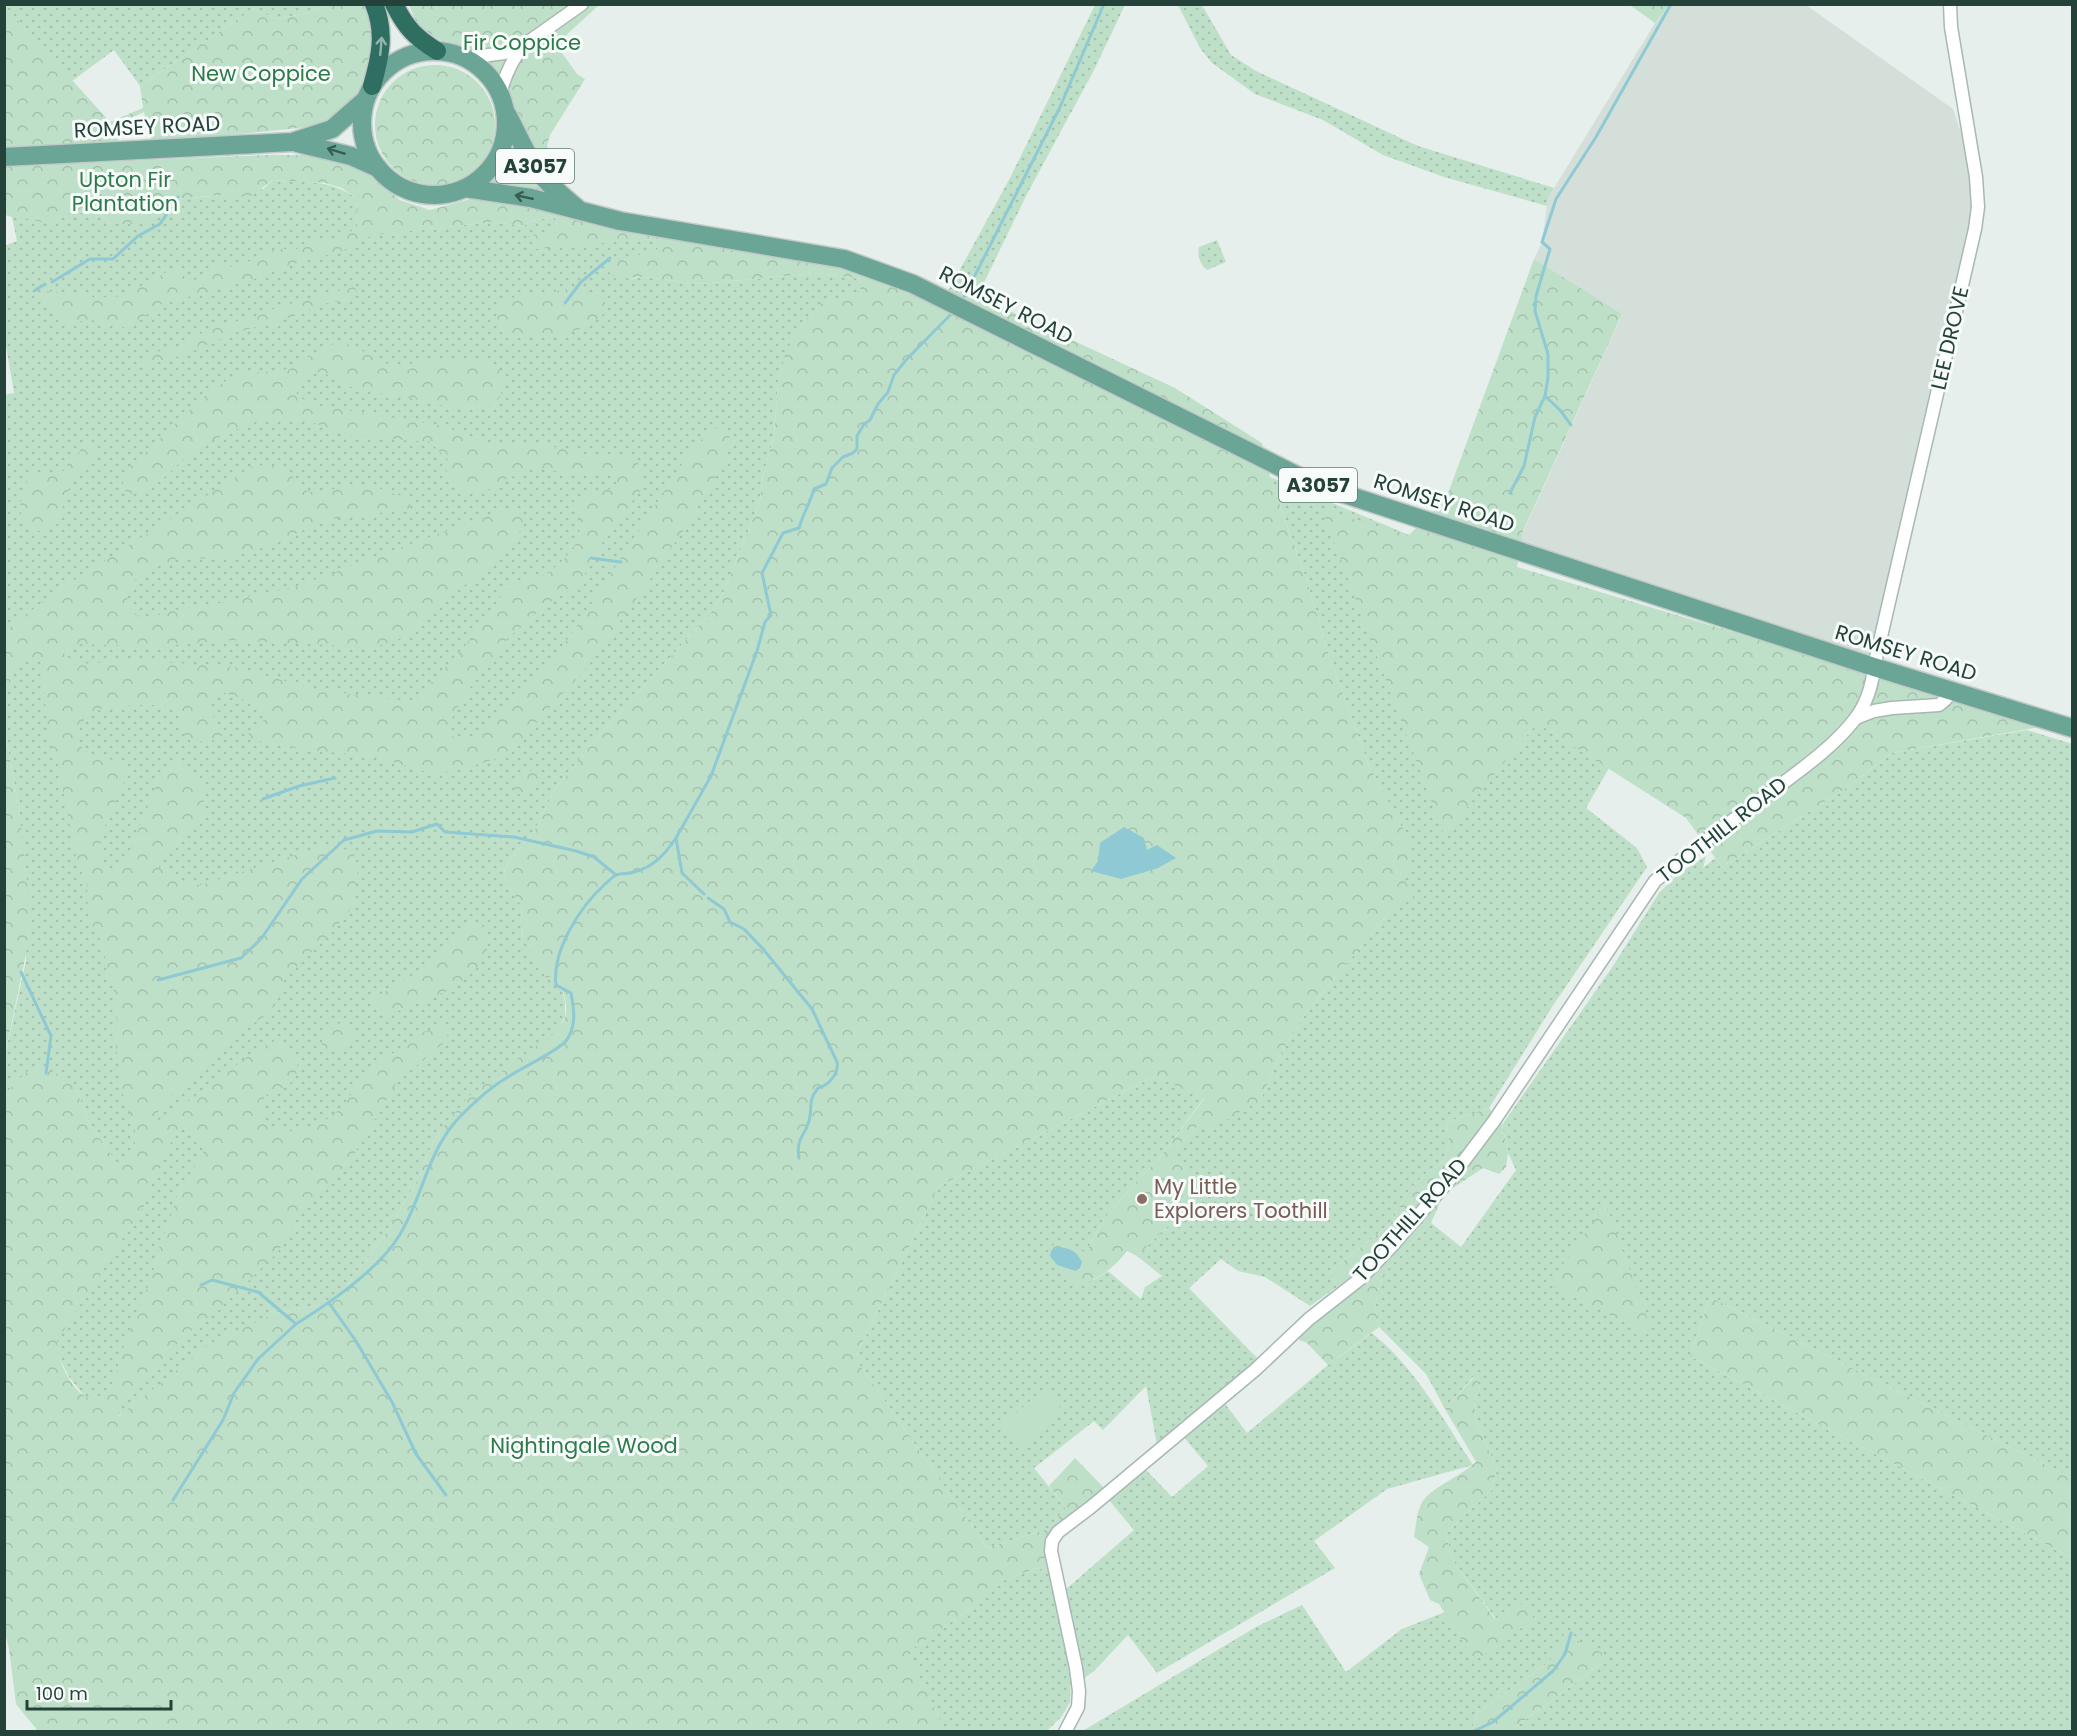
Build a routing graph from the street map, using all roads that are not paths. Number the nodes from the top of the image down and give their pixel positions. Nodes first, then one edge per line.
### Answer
1 (374, 4) edge
2 (394, 4) edge
3 (582, 4) edge
4 (1950, 4) edge
5 (524, 45) junction
6 (437, 51) junction
7 (465, 58) junction
8 (369, 93) junction
9 (502, 102) junction
10 (292, 141) junction
11 (4, 157) edge
12 (378, 168) junction
13 (465, 188) junction
14 (581, 211) junction
15 (1874, 667) junction
16 (1950, 690) junction
17 (1856, 718) junction
18 (2073, 728) edge
19 (1065, 1731) edge

8 -> 1 highway
2 - 6 highway
3 - 5 street
4 - 15 street, LEE DROVE
5 - 7 street
5 - 9 street
6 - 7 main road
6 - 8 main road
7 - 9 main road
8 - 10 main road, ROMSEY ROAD
8 - 12 main road
9 - 13 main road
9 - 14 main road, ROMSEY ROAD / A3057
10 - 11 main road, ROMSEY ROAD
12 -> 10 main road, ROMSEY ROAD
12 - 13 main road
14 -> 13 main road, ROMSEY ROAD / A3057
14 - 15 main road, ROMSEY ROAD / A3057
15 - 16 main road, ROMSEY ROAD / A3057
15 - 17 street, TOOTHILL ROAD
16 - 17 street
16 - 18 main road, ROMSEY ROAD / A3057
17 - 19 street, TOOTHILL ROAD

